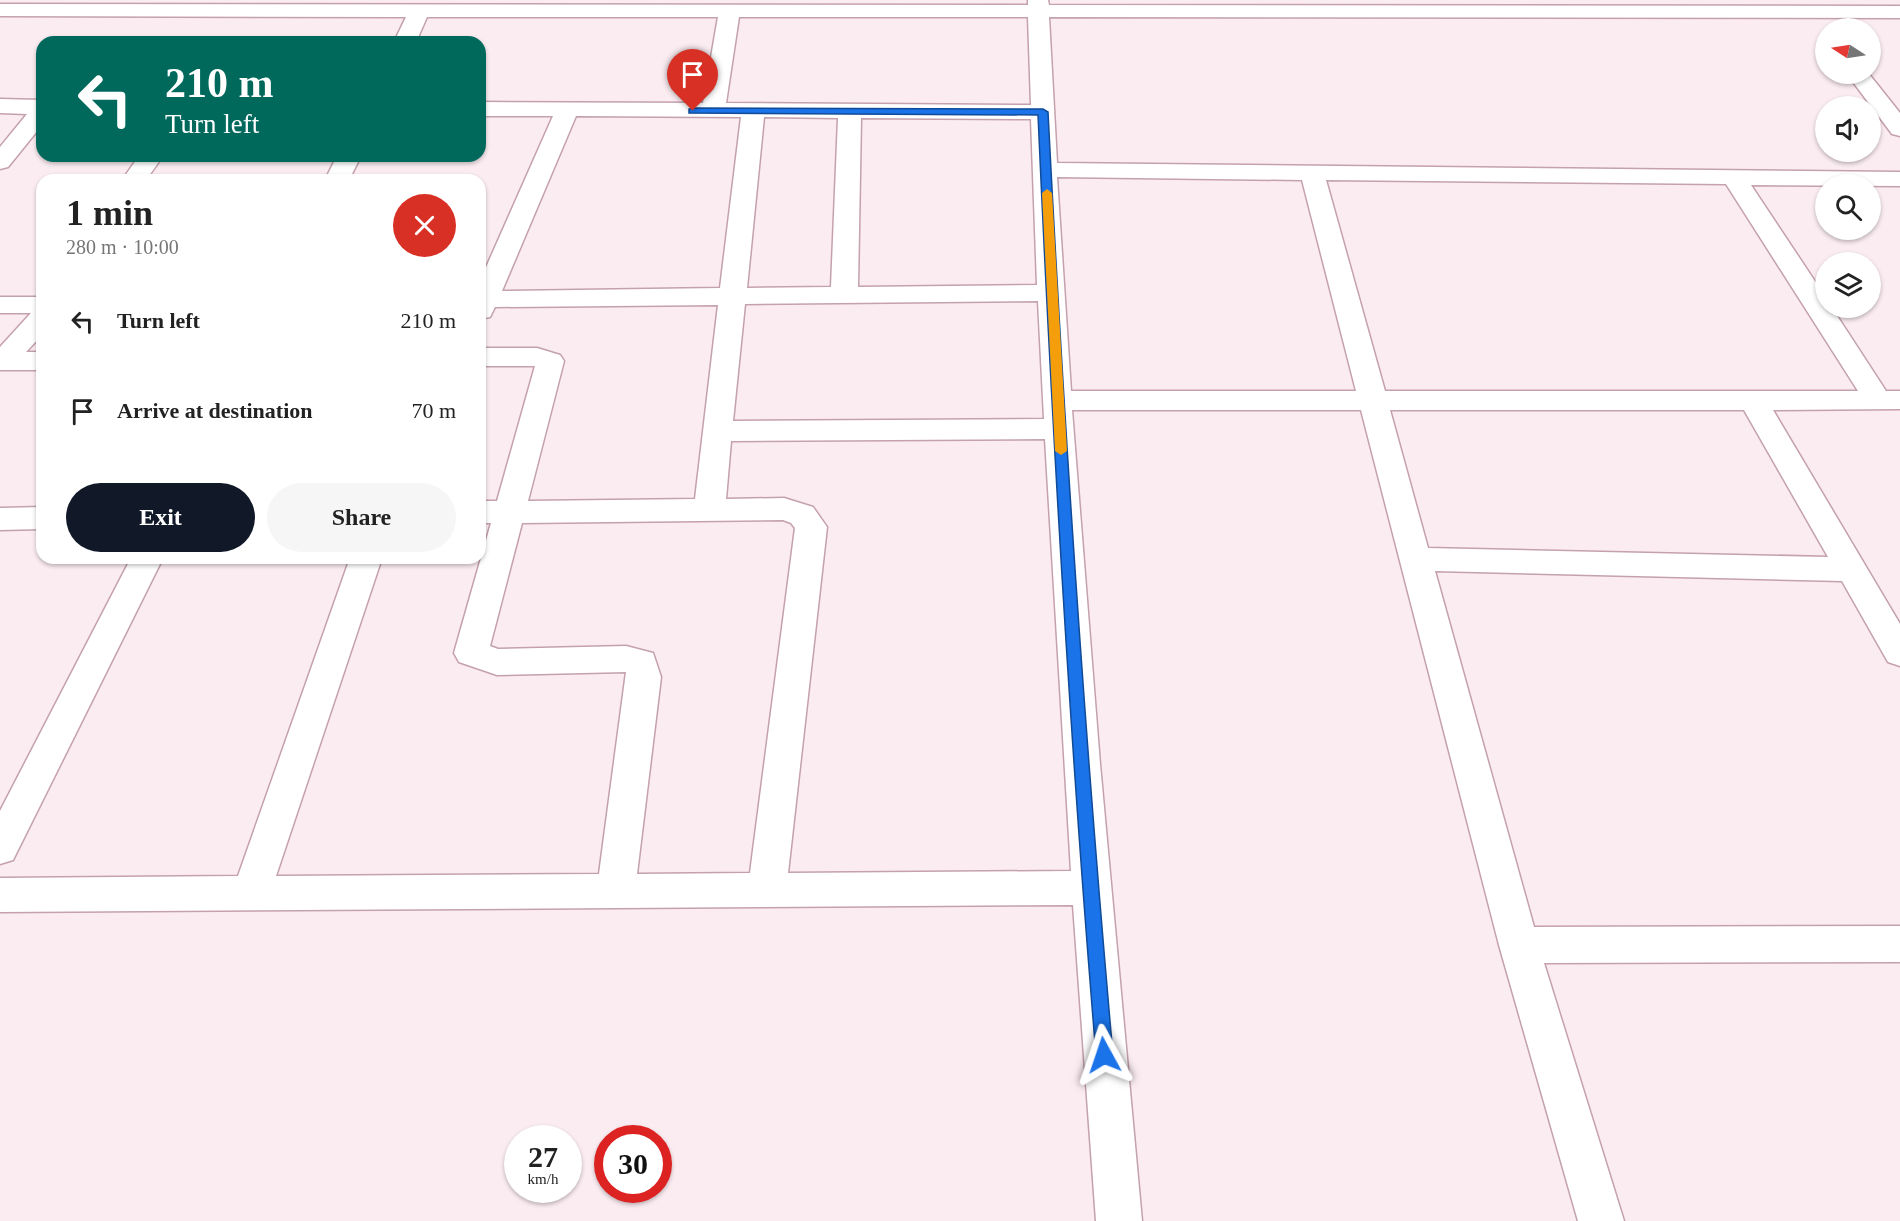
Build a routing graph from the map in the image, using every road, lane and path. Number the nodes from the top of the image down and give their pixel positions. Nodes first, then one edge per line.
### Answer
1 (457, 5) edge
2 (297, 6) edge
3 (828, 6) edge
4 (1038, 6) edge
5 (1163, 6) edge
6 (1663, 6) edge
7 (13, 7) edge
8 (419, 11) junction
9 (729, 12) junction
10 (1812, 12) junction
11 (1900, 12) edge
12 (1816, 18) edge
13 (408, 36) edge
14 (1866, 84) edge
15 (0, 106) edge
16 (36, 109) edge
17 (486, 109) edge
18 (568, 109) junction
19 (713, 111) junction
20 (753, 111) junction
21 (850, 111) junction
22 (1043, 112) junction
23 (36, 117) edge
24 (1900, 129) edge
25 (0, 162) edge
26 (1046, 170) junction
27 (1312, 172) junction
28 (1733, 176) junction
29 (1900, 179) edge
30 (1052, 293) junction
31 (844, 295) junction
32 (486, 296) edge
33 (731, 297) junction
34 (0, 304) edge
35 (36, 305) edge
36 (486, 305) edge
37 (36, 324) edge
38 (486, 357) edge
39 (36, 361) edge
40 (1, 362) edge
41 (1374, 400) junction
42 (1753, 400) junction
43 (1889, 400) edge
44 (1058, 415) junction
45 (716, 431) junction
46 (709, 509) junction
47 (495, 512) edge
48 (36, 518) edge
49 (0, 519) edge
50 (1417, 559) junction
51 (144, 564) edge
52 (364, 564) edge
53 (1851, 568) junction
54 (1897, 643) edge
55 (0, 848) edge
56 (1090, 888) junction
57 (616, 891) junction
58 (767, 891) junction
59 (251, 894) junction
60 (0, 895) edge
61 (1900, 944) edge
62 (1519, 945) junction
63 (1119, 1221) edge
64 (1601, 1221) edge

1 - 8 street
1 - 9 street
2 - 7 street
2 - 8 street
3 - 4 street
3 - 9 street
4 - 5 street
4 - 22 street
5 - 6 street
6 - 10 street
8 - 13 street
9 - 19 street
10 - 11 street
10 - 12 street
14 - 24 street
15 - 16 street
17 - 18 street
18 - 19 street
18 - 32 street
19 - 20 street
20 - 21 street
20 - 33 street
21 - 22 street
21 - 31 street
22 - 26 street
23 - 25 street
26 - 27 street
26 - 30 street
27 - 28 street
27 - 41 street
28 - 29 street
28 - 43 street
30 - 31 street
30 - 44 street
31 - 33 street
33 - 36 street
33 - 45 street
34 - 35 street
37 - 40 street
38 - 47 street
39 - 40 street
41 - 42 street
41 - 44 street
41 - 50 street
42 - 43 street
42 - 53 street
44 - 45 street
44 - 56 street
45 - 46 street
46 - 47 street
46 - 58 street
47 - 57 street
48 - 49 street
50 - 53 street
50 - 62 street
51 - 55 street
52 - 59 street
53 - 54 street
56 - 58 street
56 - 63 street
57 - 58 street
57 - 59 street
59 - 60 street
61 - 62 street
62 - 64 street

